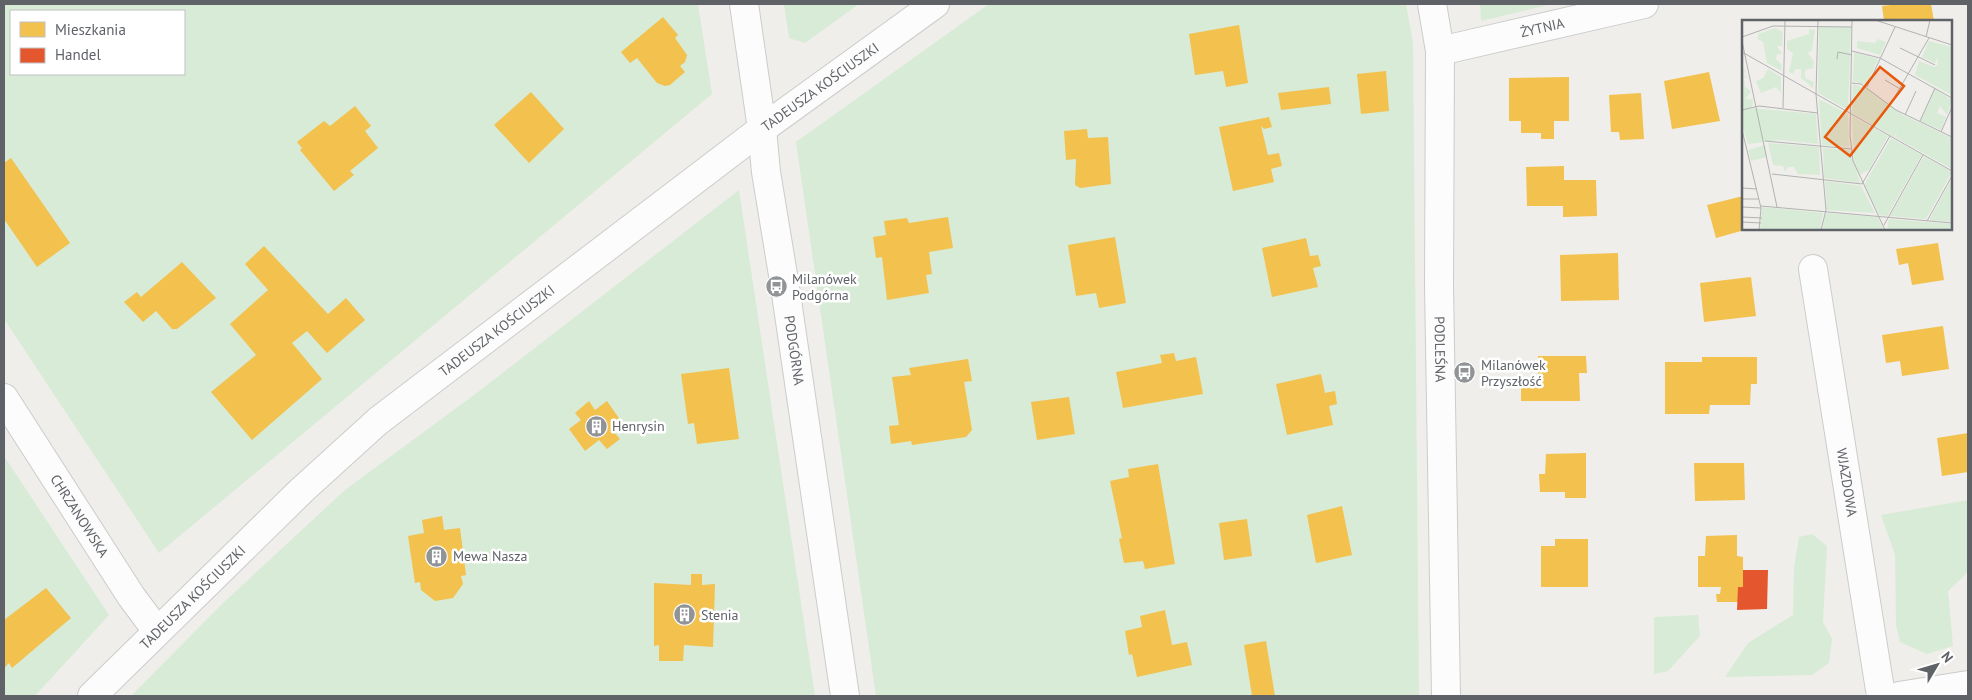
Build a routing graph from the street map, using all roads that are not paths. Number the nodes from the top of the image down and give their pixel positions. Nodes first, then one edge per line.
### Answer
1 (744, 4) edge
2 (934, 4) edge
3 (1432, 4) edge
4 (1644, 4) edge
5 (1440, 51) junction
6 (762, 129) junction
7 (1813, 269) dead end
8 (4, 398) edge
9 (157, 631) junction
10 (1968, 685) edge
11 (92, 696) edge
12 (845, 696) edge
13 (1446, 696) edge
14 (1881, 696) edge
15 (1899, 696) edge

1 - 6 street, PODGÓRNA
2 - 6 street, TADEUSZA KOŚCIUSZKI
3 - 5 street, PODLEŚNA
4 - 5 street, ŻYTNIA
5 - 13 street, PODLEŚNA
6 - 9 street, TADEUSZA KOŚCIUSZKI
6 - 12 street, PODGÓRNA
7 - 14 street, WJAZDOWA
8 - 9 street, CHRZANOWSKA
9 - 11 street, TADEUSZA KOŚCIUSZKI
10 - 15 street

